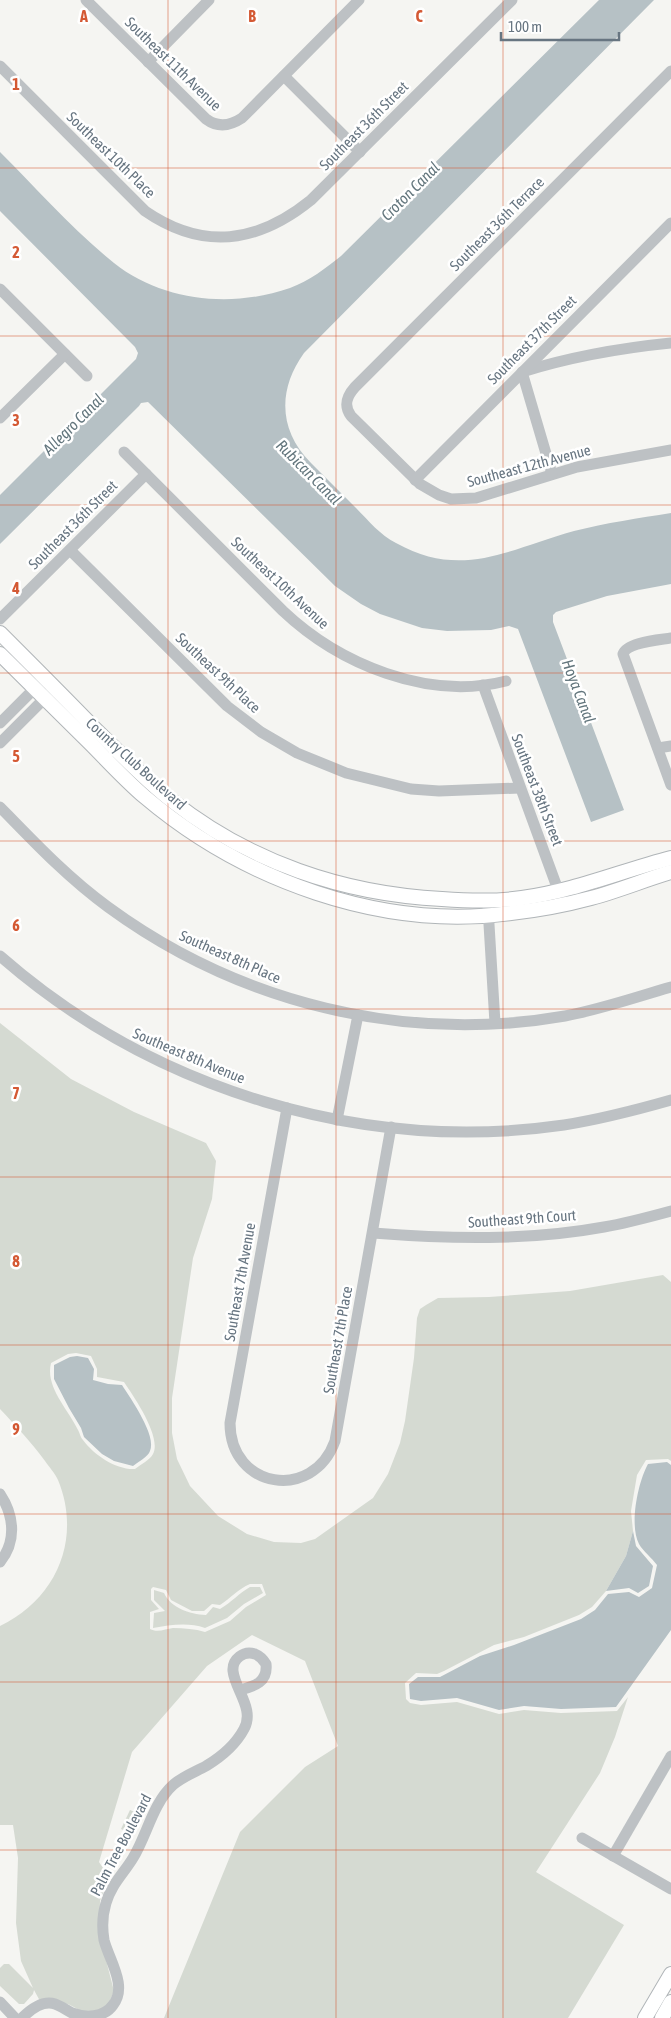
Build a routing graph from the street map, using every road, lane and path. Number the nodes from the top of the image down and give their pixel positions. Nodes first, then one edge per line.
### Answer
1 (86, 0) edge
2 (208, 0) edge
3 (360, 0) edge
4 (512, 0) edge
5 (148, 62) junction
6 (0, 66) edge
7 (671, 71) edge
8 (284, 76) junction
9 (360, 152) junction
10 (671, 223) edge
11 (217, 237) joint
12 (0, 288) edge
13 (671, 343) edge
14 (65, 354) junction
15 (522, 372) junction
16 (87, 376) dead end
17 (346, 401) joint
18 (0, 418) edge
19 (671, 450) edge
20 (124, 452) dead end
21 (146, 474) junction
22 (552, 474) junction
23 (415, 480) junction
24 (70, 550) junction
25 (0, 619) edge
26 (0, 634) edge
27 (671, 638) edge
28 (0, 654) edge
29 (45, 679) junction
30 (506, 681) dead end
31 (483, 685) junction
32 (55, 689) junction
33 (40, 694) junction
34 (0, 724) edge
35 (0, 743) edge
36 (671, 746) edge
37 (658, 748) junction
38 (671, 785) edge
39 (520, 788) junction
40 (0, 807) edge
41 (671, 858) edge
42 (671, 872) edge
43 (561, 898) junction
44 (488, 901) junction
45 (489, 915) junction
46 (0, 956) edge
47 (671, 987) edge
48 (358, 1015) junction
49 (495, 1024) junction
50 (671, 1100) edge
51 (287, 1108) junction
52 (337, 1120) junction
53 (392, 1127) junction
54 (671, 1211) edge
55 (373, 1233) junction
56 (241, 1460) joint
57 (0, 1494) edge
58 (0, 1562) edge
59 (240, 1690) dead end
60 (671, 1756) edge
61 (582, 1838) dead end
62 (613, 1856) junction
63 (671, 1890) edge
64 (671, 1974) edge
65 (667, 1991) edge
66 (0, 2002) edge
67 (671, 2002) edge
68 (15, 2018) edge
69 (22, 2018) edge
70 (645, 2018) edge
71 (662, 2018) edge

1 - 5 street, Southeast 11th Avenue
2 - 5 street
3 - 8 street
4 - 9 street, Southeast 36th Street
5 - 8 street, Southeast 11th Avenue
6 - 11 street, Southeast 10th Place
7 - 17 street, Southeast 36th Terrace
8 - 9 street
9 - 11 street, Southeast 36th Street
10 - 15 street, Southeast 37th Street
12 - 14 street
13 - 15 street
14 - 16 street
14 - 18 street
15 - 22 street
15 - 23 street, Southeast 37th Street
17 - 23 street, Southeast 12th Avenue
19 - 22 street, Southeast 12th Avenue
20 - 21 street, Southeast 10th Avenue
21 - 24 street, Southeast 36th Street
21 - 31 street, Southeast 10th Avenue
22 - 23 street, Southeast 12th Avenue
24 - 25 street, Southeast 36th Street
24 - 39 street, Southeast 9th Place
26 - 29 main road, Country Club Boulevard
27 - 37 street
28 - 33 main road, Country Club Boulevard
29 - 32 main road, Country Club Boulevard
29 - 33 street
30 - 31 street, Southeast 10th Avenue
31 - 39 street, Southeast 38th Street
32 - 33 street
32 - 44 main road, Country Club Boulevard
33 - 34 street
33 - 35 street
33 - 45 main road, Country Club Boulevard
36 - 37 street
37 - 38 street
39 - 43 street, Southeast 38th Street
40 - 48 street, Southeast 8th Place
41 - 43 main road, Country Club Boulevard
42 - 43 main road, Country Club Boulevard
43 - 44 main road, Country Club Boulevard
43 - 45 main road, Country Club Boulevard
44 - 45 street
45 - 49 street
46 - 51 street, Southeast 8th Avenue
47 - 49 street
48 - 49 street, Southeast 8th Place
48 - 52 street
50 - 53 street
51 - 52 street, Southeast 8th Avenue
51 - 56 street, Southeast 7th Avenue
52 - 53 street, Southeast 8th Avenue
53 - 55 street, Southeast 7th Place
54 - 55 street, Southeast 9th Court
55 - 56 street, Southeast 7th Place
57 - 58 street
59 - 69 street, Palm Tree Boulevard
60 - 62 street
61 - 62 street
62 - 63 street
64 - 65 main road
65 - 70 main road
66 - 68 street
67 - 71 main road

